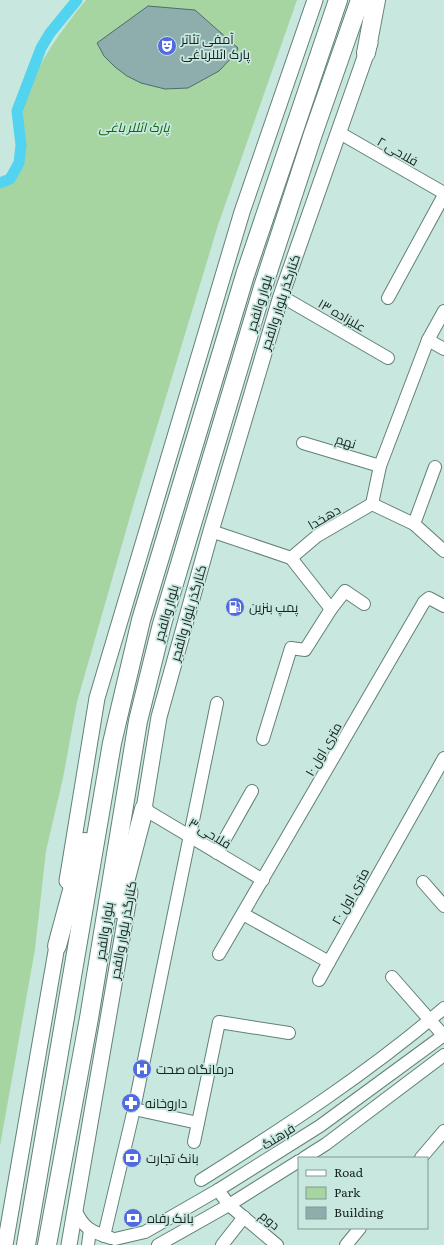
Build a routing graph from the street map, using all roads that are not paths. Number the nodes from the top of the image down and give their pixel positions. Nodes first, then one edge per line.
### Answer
1 (315, 0) edge
2 (338, 0) edge
3 (360, 0) edge
4 (376, 0) edge
5 (384, 0) edge
6 (366, 53) junction
7 (338, 132) junction
8 (444, 194) edge
9 (281, 296) junction
10 (388, 298) dead end
11 (444, 311) edge
12 (428, 340) junction
13 (444, 349) edge
14 (388, 358) dead end
15 (303, 443) dead end
16 (380, 466) junction
17 (435, 468) dead end
18 (372, 504) junction
19 (414, 524) junction
20 (211, 530) junction
21 (444, 551) edge
22 (291, 558) junction
23 (364, 604) dead end
24 (444, 606) edge
25 (332, 609) junction
26 (217, 703) dead end
27 (264, 739) dead end
28 (112, 743) junction
29 (444, 758) edge
30 (252, 791) dead end
31 (144, 809) junction
32 (190, 837) junction
33 (217, 854) junction
34 (263, 880) junction
35 (423, 882) dead end
36 (444, 906) edge
37 (243, 914) junction
38 (57, 946) junction
39 (219, 954) dead end
40 (329, 962) junction
41 (392, 977) dead end
42 (319, 980) dead end
43 (444, 1008) edge
44 (89, 1018) junction
45 (430, 1020) junction
46 (289, 1033) dead end
47 (444, 1035) edge
48 (444, 1055) edge
49 (134, 1109) junction
50 (198, 1123) junction
51 (444, 1131) edge
52 (194, 1142) dead end
53 (306, 1157) edge
54 (422, 1157) edge
55 (298, 1162) edge
56 (201, 1180) dead end
57 (218, 1190) junction
58 (229, 1204) junction
59 (75, 1209) junction
60 (244, 1217) junction
61 (359, 1229) edge
62 (90, 1230) junction
63 (110, 1240) edge
64 (5, 1245) edge
65 (26, 1245) edge
66 (47, 1245) edge
67 (69, 1245) edge
68 (88, 1245) edge
69 (158, 1245) edge
70 (222, 1245) edge
71 (277, 1245) edge
72 (346, 1245) edge

1 - 38 main road
2 - 28 highway, بلوار والفجر
3 - 44 highway, بلوار والفجر
4 - 6 highway
5 - 6 main road, کنارگذر بلوار والفجر
6 - 7 main road, کنارگذر بلوار والفجر
7 - 8 street, فلاحی ۲
7 - 9 main road, کنارگذر بلوار والفجر
8 - 10 street
9 - 14 street, ۱۳ علیزاده
9 - 20 main road, کنارگذر بلوار والفجر
11 - 12 street
12 - 13 street
12 - 16 street
15 - 16 street, نهم
16 - 18 street
17 - 19 street
18 - 19 street
18 - 22 street, دهخدا
19 - 21 street
20 - 22 street
20 - 31 main road, کنارگذر بلوار والفجر
22 - 25 street
23 - 25 street
24 - 34 street, ۱۰ متری اول
25 - 27 street
26 - 32 street
28 - 38 highway
28 - 65 highway, بلوار والفجر
29 - 40 street, ۲۰ متری اول
30 - 33 street
31 - 32 street, فلاحی ۳
31 - 44 highway
31 - 59 main road, کنارگذر بلوار والفجر
32 - 33 street, فلاحی ۳
32 - 49 street
33 - 34 street, فلاحی ۳
34 - 37 street, ۱۰ متری اول
35 - 36 street
37 - 39 street, ۱۰ متری اول
37 - 40 street
38 - 64 main road
40 - 42 street, ۲۰ متری اول
41 - 45 street
43 - 45 street
44 - 66 highway, بلوار والفجر
45 - 47 street
45 - 56 street
46 - 50 street
47 - 57 street, فرهنگ
48 - 53 street
49 - 50 street
49 - 63 street
50 - 52 street
51 - 54 street
55 - 58 street
57 - 58 street, دوم
57 - 63 street, فرهنگ
58 - 60 street, دوم
58 - 69 street
59 - 62 street
59 - 67 main road, کنارگذر بلوار والفجر
60 - 70 street, دوم
60 - 71 street, دوم
61 - 72 street
62 - 63 street
62 - 68 street

